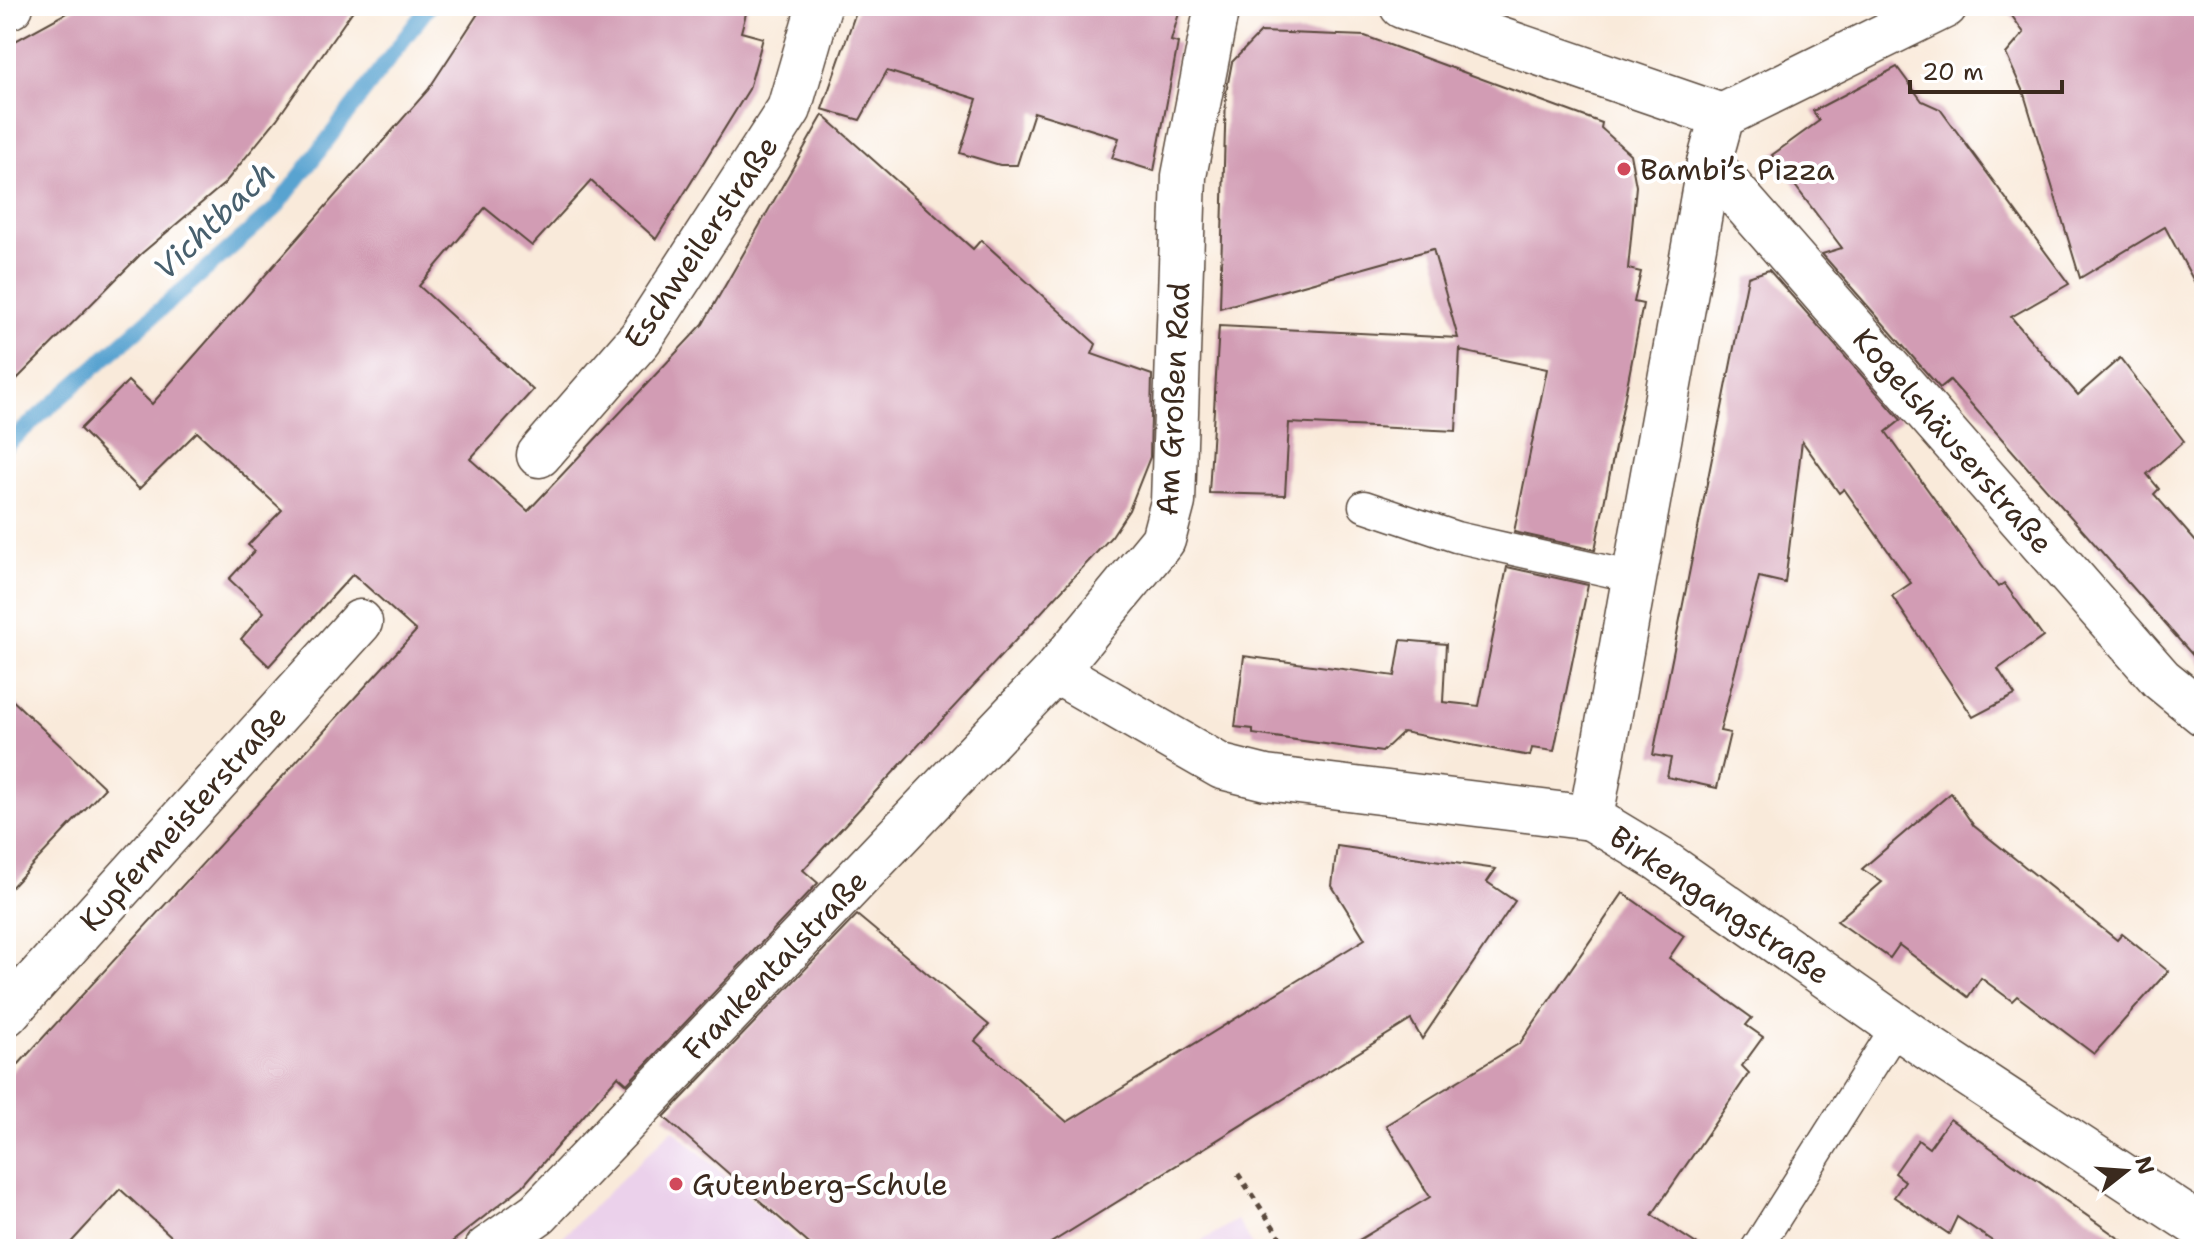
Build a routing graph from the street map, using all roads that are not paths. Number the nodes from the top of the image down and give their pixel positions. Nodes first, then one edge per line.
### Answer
1 (819, 6) edge
2 (1217, 6) edge
3 (1402, 6) edge
4 (1945, 6) edge
5 (1722, 116) junction
6 (1709, 163) junction
7 (539, 455) dead end
8 (1364, 506) dead end
9 (1634, 577) junction
10 (360, 622) dead end
11 (1055, 671) junction
12 (2204, 714) edge
13 (1591, 818) junction
14 (6, 1014) edge
15 (1897, 1026) junction
16 (2204, 1229) edge
17 (487, 1249) edge
18 (1756, 1249) edge

1 - 7 street, Eschweilerstraße
2 - 11 street, Am Großen Rad
3 - 5 street
4 - 5 street
5 - 6 street, Birkengangstraße
6 - 9 street, Birkengangstraße
6 - 12 street, Kogelshäuserstraße
8 - 9 lane
9 - 13 street, Birkengangstraße
10 - 14 street, Kupfermeisterstraße
11 - 13 street
11 - 17 street, Frankentalstraße
13 - 15 street, Birkengangstraße
15 - 16 street, Birkengangstraße
15 - 18 lane

